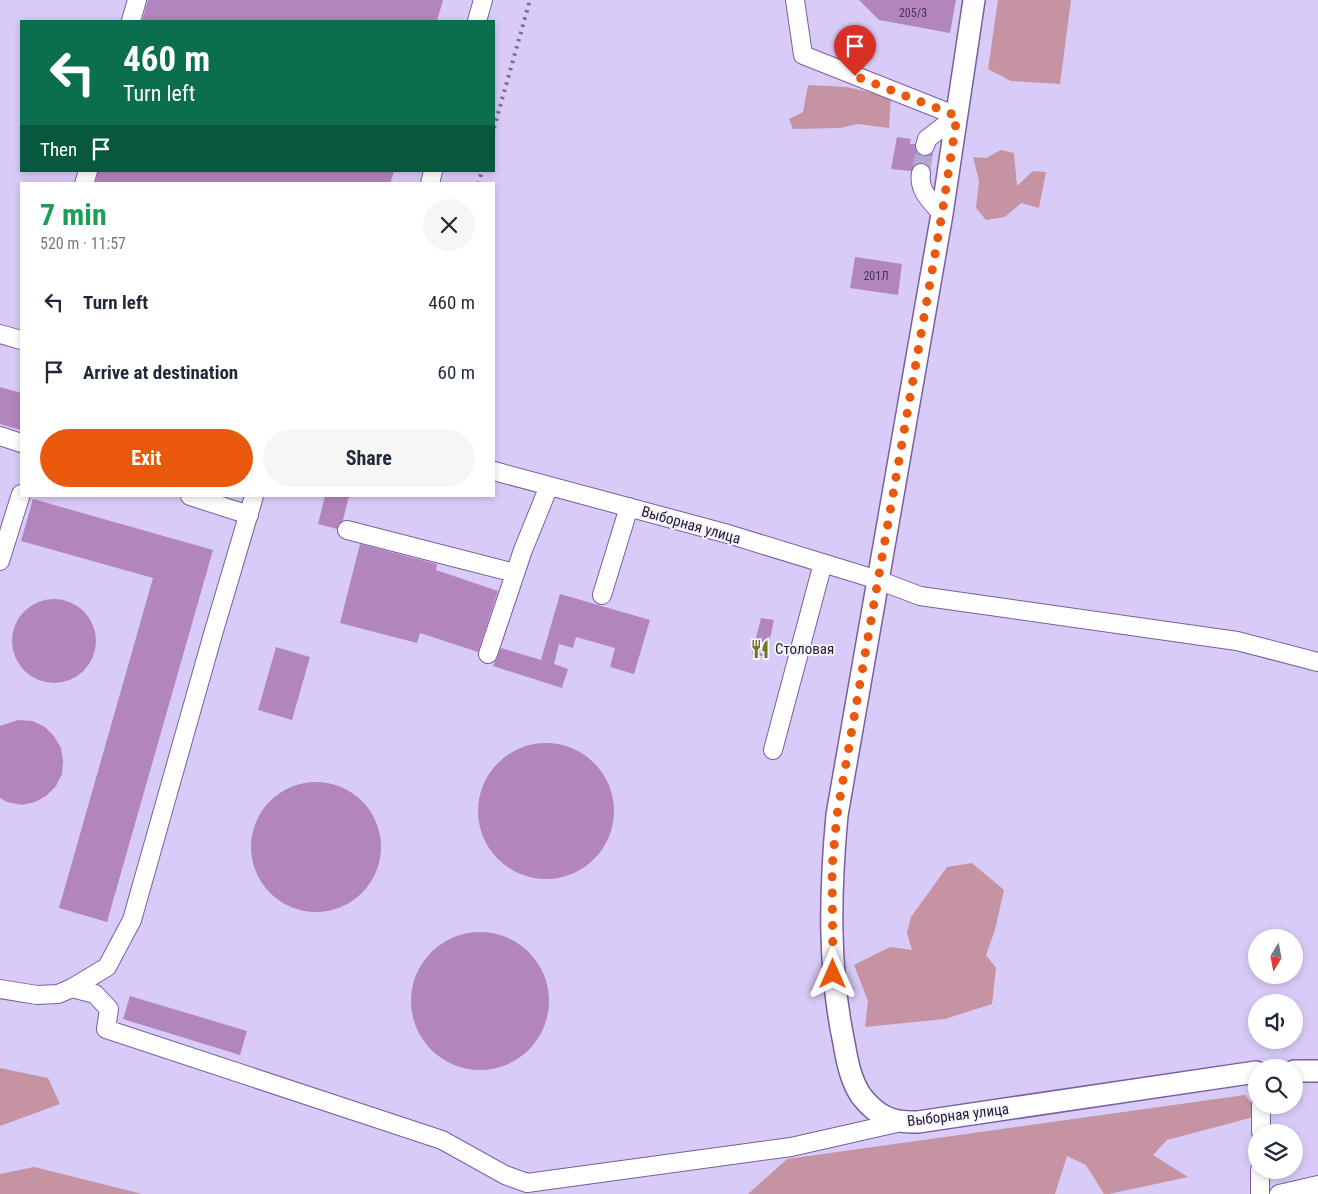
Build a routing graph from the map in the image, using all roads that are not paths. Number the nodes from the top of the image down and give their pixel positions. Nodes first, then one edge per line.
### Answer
1 (138, 0) edge
2 (483, 0) edge
3 (795, 0) edge
4 (974, 0) edge
5 (131, 20) edge
6 (477, 20) edge
7 (957, 116) junction
8 (925, 146) tunnel mouth
9 (921, 173) tunnel mouth
10 (942, 214) junction
11 (0, 334) edge
12 (20, 340) edge
13 (0, 436) edge
14 (20, 443) edge
15 (499, 472) edge
16 (549, 486) junction
17 (20, 497) edge
18 (193, 497) edge
19 (254, 497) edge
20 (629, 507) junction
21 (249, 515) junction
22 (347, 530) dead end
23 (0, 561) edge
24 (823, 563) junction
25 (516, 574) junction
26 (878, 580) junction
27 (602, 595) dead end
28 (488, 654) dead end
29 (1318, 662) edge
30 (773, 750) dead end
31 (0, 988) edge
32 (72, 988) junction
33 (1303, 1071) edge
34 (1318, 1071) edge
35 (1248, 1073) edge
36 (897, 1123) junction
37 (1260, 1179) edge
38 (1318, 1185) edge
39 (1260, 1194) edge
40 (1279, 1194) edge

1 - 5 street
2 - 6 street
3 - 7 street
4 - 7 main road, Выборная улица
7 - 8 street
7 - 10 main road, Выборная улица
9 - 10 street
10 - 26 main road, Выборная улица
11 - 12 street
13 - 14 street
15 - 16 street, Выборная улица
16 - 20 street, Выборная улица
16 - 25 street
17 - 23 street
18 - 21 street
19 - 21 street
20 - 24 street, Выборная улица
20 - 27 street
21 - 32 street
22 - 25 street
24 - 26 street, Выборная улица
24 - 30 street
25 - 28 street
26 - 29 street
26 - 36 main road, Выборная улица
31 - 32 street
32 - 36 street
33 - 34 main road
35 - 36 main road, Выборная улица
37 - 39 street
38 - 40 street

